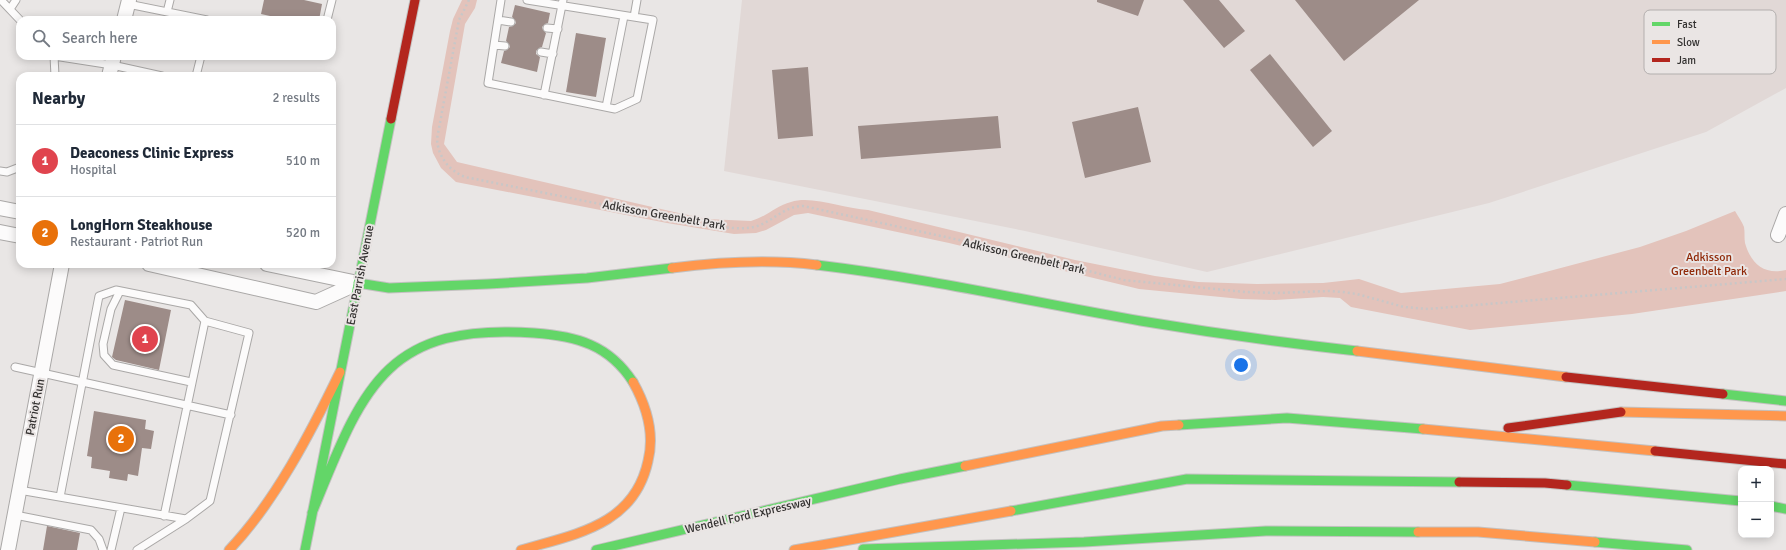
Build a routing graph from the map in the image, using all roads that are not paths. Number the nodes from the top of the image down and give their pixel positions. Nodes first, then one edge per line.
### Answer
1 (1, 0) edge
2 (16, 0) edge
3 (170, 0) edge
4 (332, 0) edge
5 (415, 0) edge
6 (501, 0) edge
7 (527, 0) edge
8 (637, 0) edge
9 (128, 2) edge
10 (563, 2) edge
11 (10, 9) junction
12 (167, 12) junction
13 (16, 16) edge
14 (125, 16) edge
15 (187, 16) edge
16 (328, 16) edge
17 (624, 16) junction
18 (634, 17) junction
19 (498, 20) junction
20 (510, 22) dead end
21 (547, 28) dead end
22 (558, 29) junction
23 (494, 45) junction
24 (505, 46) dead end
25 (541, 52) dead end
26 (553, 54) junction
27 (54, 60) edge
28 (77, 60) edge
29 (200, 60) edge
30 (112, 66) edge
31 (55, 72) edge
32 (142, 72) edge
33 (197, 72) edge
34 (544, 95) junction
35 (606, 107) junction
36 (16, 169) edge
37 (0, 171) edge
38 (0, 208) edge
39 (16, 211) edge
40 (1786, 214) edge
41 (0, 232) edge
42 (16, 235) edge
43 (1778, 235) dead end
44 (61, 268) edge
45 (167, 268) edge
46 (285, 268) edge
47 (358, 284) junction
48 (120, 291) junction
49 (205, 321) junction
50 (15, 367) dead end
51 (340, 372) junction
52 (42, 373) junction
53 (81, 381) junction
54 (191, 382) junction
55 (1786, 401) edge
56 (186, 405) junction
57 (231, 415) junction
58 (1786, 416) edge
59 (1475, 433) junction
60 (1786, 464) edge
61 (19, 490) junction
62 (60, 497) junction
63 (1738, 501) edge
64 (1774, 507) edge
65 (121, 508) junction
66 (1786, 510) edge
67 (312, 513) junction
68 (15, 515) junction
69 (164, 516) junction
70 (186, 520) junction
71 (6, 541) edge
72 (1084, 542) junction
73 (103, 550) edge
74 (111, 550) edge
75 (137, 550) edge
76 (229, 550) edge
77 (305, 550) edge
78 (521, 550) edge
79 (596, 550) edge
80 (794, 550) edge
81 (817, 550) edge
82 (1048, 550) edge
83 (1687, 550) edge

1 - 11 lane
2 - 11 lane
3 - 12 lane
4 - 16 lane
5 - 47 main road, East Parrish Avenue
6 - 19 lane
7 - 10 lane
8 - 18 lane
9 - 12 lane
9 - 14 street
10 - 17 lane
10 - 22 lane
11 - 13 lane
12 - 15 lane
17 - 18 lane
17 - 35 lane
18 - 35 lane
19 - 20 lane
19 - 23 lane
21 - 22 lane
22 - 26 lane
23 - 24 lane
23 - 34 lane
25 - 26 lane
26 - 34 lane
27 - 31 lane
28 - 30 lane
29 - 33 lane
30 - 32 lane
34 - 35 lane
36 - 37 lane
38 - 39 street
40 - 43 street
41 - 42 street
44 - 52 street, Patriot Run
45 - 47 street
46 - 47 street
47 - 51 main road, East Parrish Avenue
47 - 55 main road
48 - 49 lane
48 - 53 lane
48 - 54 lane
49 - 54 lane
49 - 57 lane
50 - 52 lane
51 - 67 main road, East Parrish Avenue
51 - 76 main road
52 - 53 lane
52 - 61 street, Patriot Run
53 - 56 lane
53 - 62 lane
54 - 56 lane
56 - 57 lane
56 - 69 lane
57 - 70 lane
58 - 59 main road
59 - 60 main road
59 - 79 main road, Wendell Ford Expressway
61 - 62 lane
61 - 68 street, Patriot Run
62 - 65 lane
63 - 80 main road
64 - 66 main road
65 - 69 lane
65 - 74 lane
67 - 77 main road, East Parrish Avenue
67 - 78 main road
68 - 71 street, Patriot Run
68 - 73 lane
69 - 70 lane
70 - 75 lane
72 - 81 main road
72 - 82 main road
72 - 83 main road

